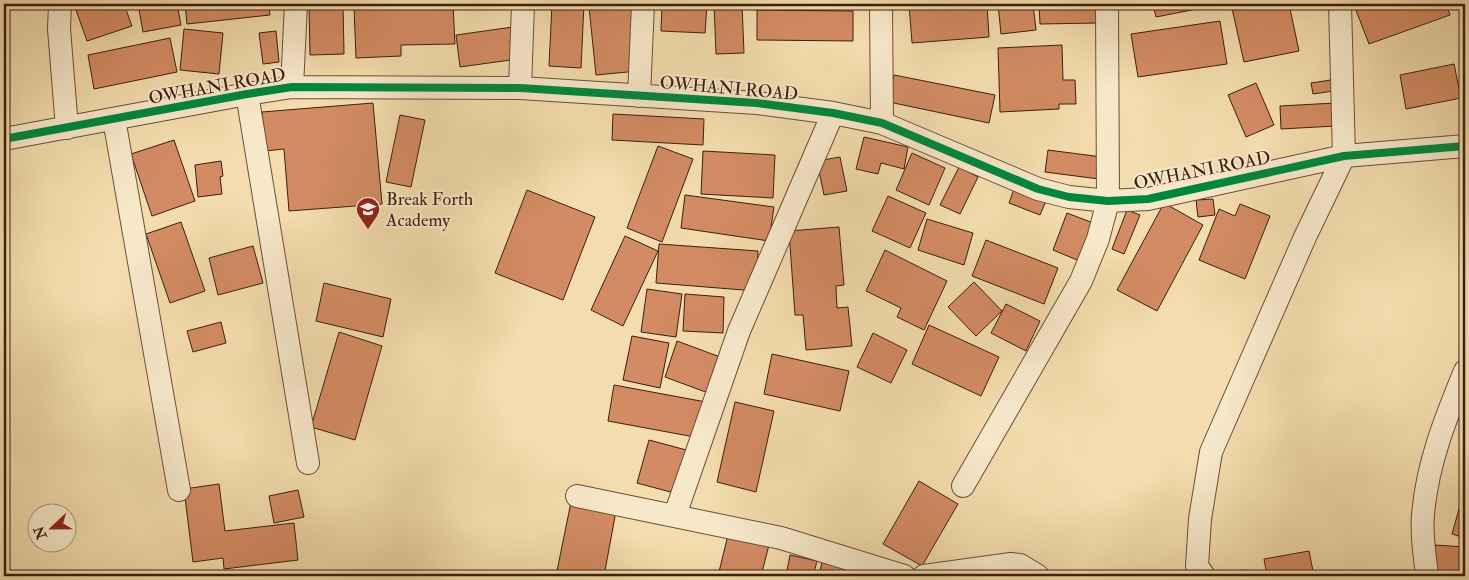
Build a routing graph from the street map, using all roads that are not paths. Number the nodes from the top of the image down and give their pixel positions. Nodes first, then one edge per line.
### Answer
1 (60, 4) edge
2 (296, 4) edge
3 (523, 4) edge
4 (643, 4) edge
5 (881, 4) edge
6 (1107, 4) edge
7 (1340, 4) edge
8 (292, 87) junction
9 (520, 88) junction
10 (247, 94) junction
11 (639, 96) junction
12 (833, 113) junction
13 (114, 119) junction
14 (882, 123) junction
15 (67, 128) junction
16 (4, 140) edge
17 (1465, 146) edge
18 (1344, 156) junction
19 (1108, 201) junction
20 (1465, 371) edge
21 (308, 463) dead end
22 (963, 486) dead end
23 (179, 490) dead end
24 (577, 496) dead end
25 (675, 514) junction
26 (904, 576) edge
27 (924, 576) edge
28 (1038, 576) edge
29 (1204, 576) edge
30 (1427, 576) edge

1 - 15 street
2 - 8 street
3 - 9 street
4 - 11 street
5 - 14 street
6 - 19 street
7 - 18 street
8 - 9 street, OWHANI ROAD
8 - 10 street, OWHANI ROAD
9 - 11 street, OWHANI ROAD
10 - 13 street, OWHANI ROAD
10 - 21 street
11 - 12 street, OWHANI ROAD
12 - 14 street, OWHANI ROAD
12 - 25 street
13 - 15 street, OWHANI ROAD
13 - 23 street
14 - 19 street, OWHANI ROAD
15 - 16 street, OWHANI ROAD
17 - 18 street, OWHANI ROAD
18 - 19 street, OWHANI ROAD
18 - 29 street
19 - 22 street
20 - 30 street
24 - 25 street
25 - 26 street
27 - 28 street

